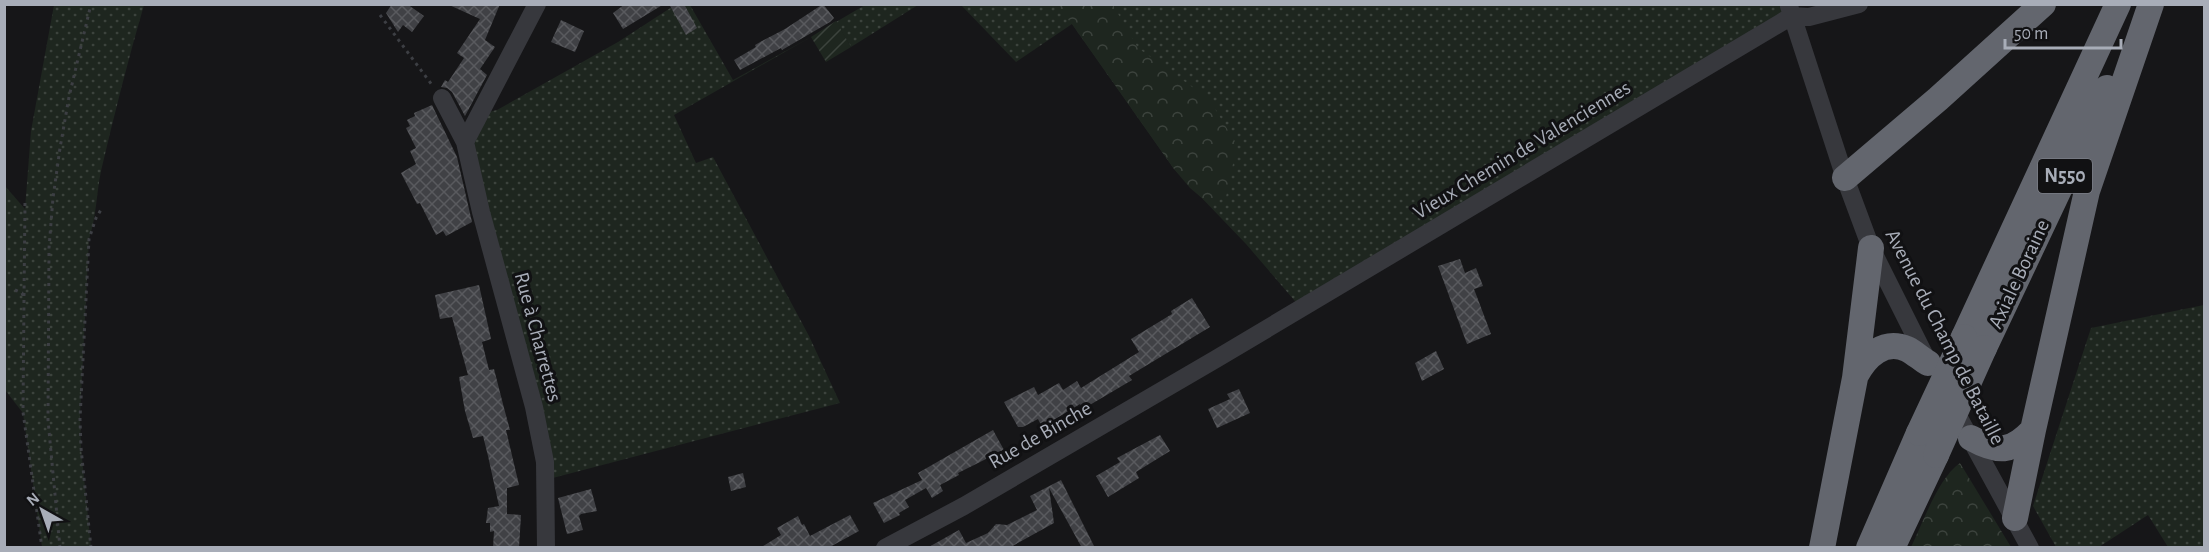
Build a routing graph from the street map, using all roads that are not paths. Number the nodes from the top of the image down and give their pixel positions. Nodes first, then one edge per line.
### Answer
1 (537, 4) edge
2 (1859, 4) edge
3 (2043, 4) edge
4 (2118, 4) edge
5 (2146, 4) edge
6 (2151, 4) edge
7 (1790, 10) edge
8 (442, 98) road end
9 (465, 142) junction
10 (1845, 178) junction
11 (1871, 248) junction
12 (1974, 343) junction
13 (1216, 359) joint
14 (1928, 363) junction
15 (1855, 378) junction
16 (2033, 430) junction
17 (1971, 438) junction
18 (2015, 518) junction
19 (546, 548) edge
20 (885, 548) edge
21 (1822, 548) edge
22 (1869, 548) edge
23 (1892, 548) edge
24 (2030, 548) edge

1 - 9 street
2 - 7 street, Vieux Chemin de Valenciennes
3 - 10 highway
4 - 12 highway, Axiale Boraine / N550
5 - 12 highway, Axiale Boraine / N550
6 - 16 highway
7 - 10 street, Avenue du Champ de Bataille
7 - 13 street, Vieux Chemin de Valenciennes
8 - 9 street, Rue à Charrettes
9 - 19 street, Rue à Charrettes
10 - 11 street, Avenue du Champ de Bataille
11 - 14 street, Avenue du Champ de Bataille
11 - 15 highway
12 - 22 highway, N550, bridge
12 - 23 highway, N550, bridge
13 - 20 street, Rue de Binche
14 - 15 highway
14 - 17 street, Avenue du Champ de Bataille
15 - 21 highway
16 - 17 highway
16 - 18 highway
17 - 18 street, Avenue du Champ de Bataille
18 - 24 street, Avenue du Champ de Bataille

